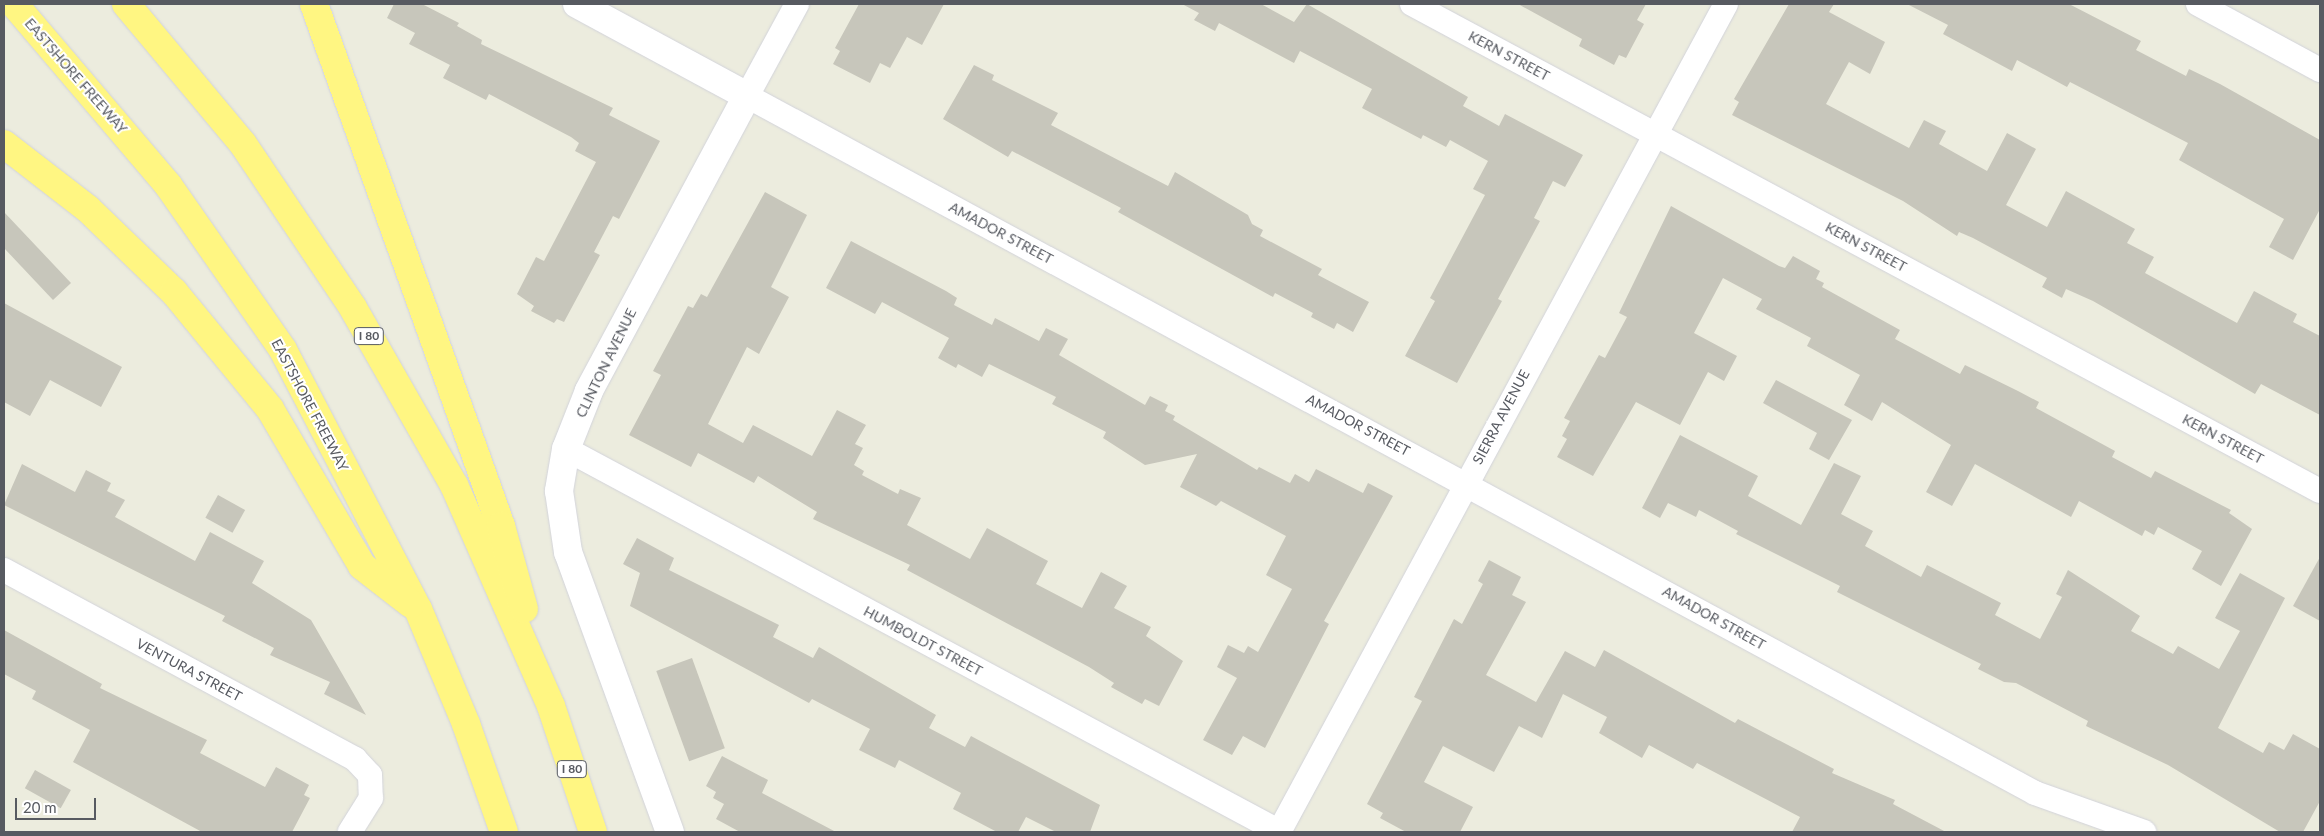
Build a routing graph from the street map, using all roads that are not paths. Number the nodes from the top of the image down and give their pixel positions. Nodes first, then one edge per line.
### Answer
1 (14, 4) edge
2 (126, 4) edge
3 (314, 4) edge
4 (577, 4) edge
5 (797, 4) edge
6 (1412, 4) edge
7 (1726, 4) edge
8 (2198, 4) edge
9 (2320, 70) edge
10 (747, 96) junction
11 (1653, 133) junction
12 (4, 144) edge
13 (566, 449) junction
14 (1466, 483) junction
15 (2320, 491) edge
16 (4, 570) edge
17 (418, 609) junction
18 (551, 706) junction
19 (350, 832) edge
20 (504, 832) edge
21 (593, 832) edge
22 (670, 832) edge
23 (1279, 832) edge
24 (2144, 832) edge

1 - 17 highway, EASTSHORE FREEWAY
2 - 18 highway, I 80
3 - 18 highway
4 - 10 street, AMADOR STREET
5 - 10 street, CLINTON AVENUE
6 - 11 street, KERN STREET
7 - 11 street, SIERRA AVENUE
8 - 9 street
10 - 13 street, CLINTON AVENUE
10 - 14 street, AMADOR STREET
11 - 14 street, SIERRA AVENUE
11 - 15 street, KERN STREET
12 - 17 highway
13 - 22 street, CLINTON AVENUE
13 - 23 street, HUMBOLDT STREET
14 - 23 street, SIERRA AVENUE
14 - 24 street, AMADOR STREET
16 - 19 street, VENTURA STREET
17 - 20 highway, EASTSHORE FREEWAY
18 - 21 highway, I 80

